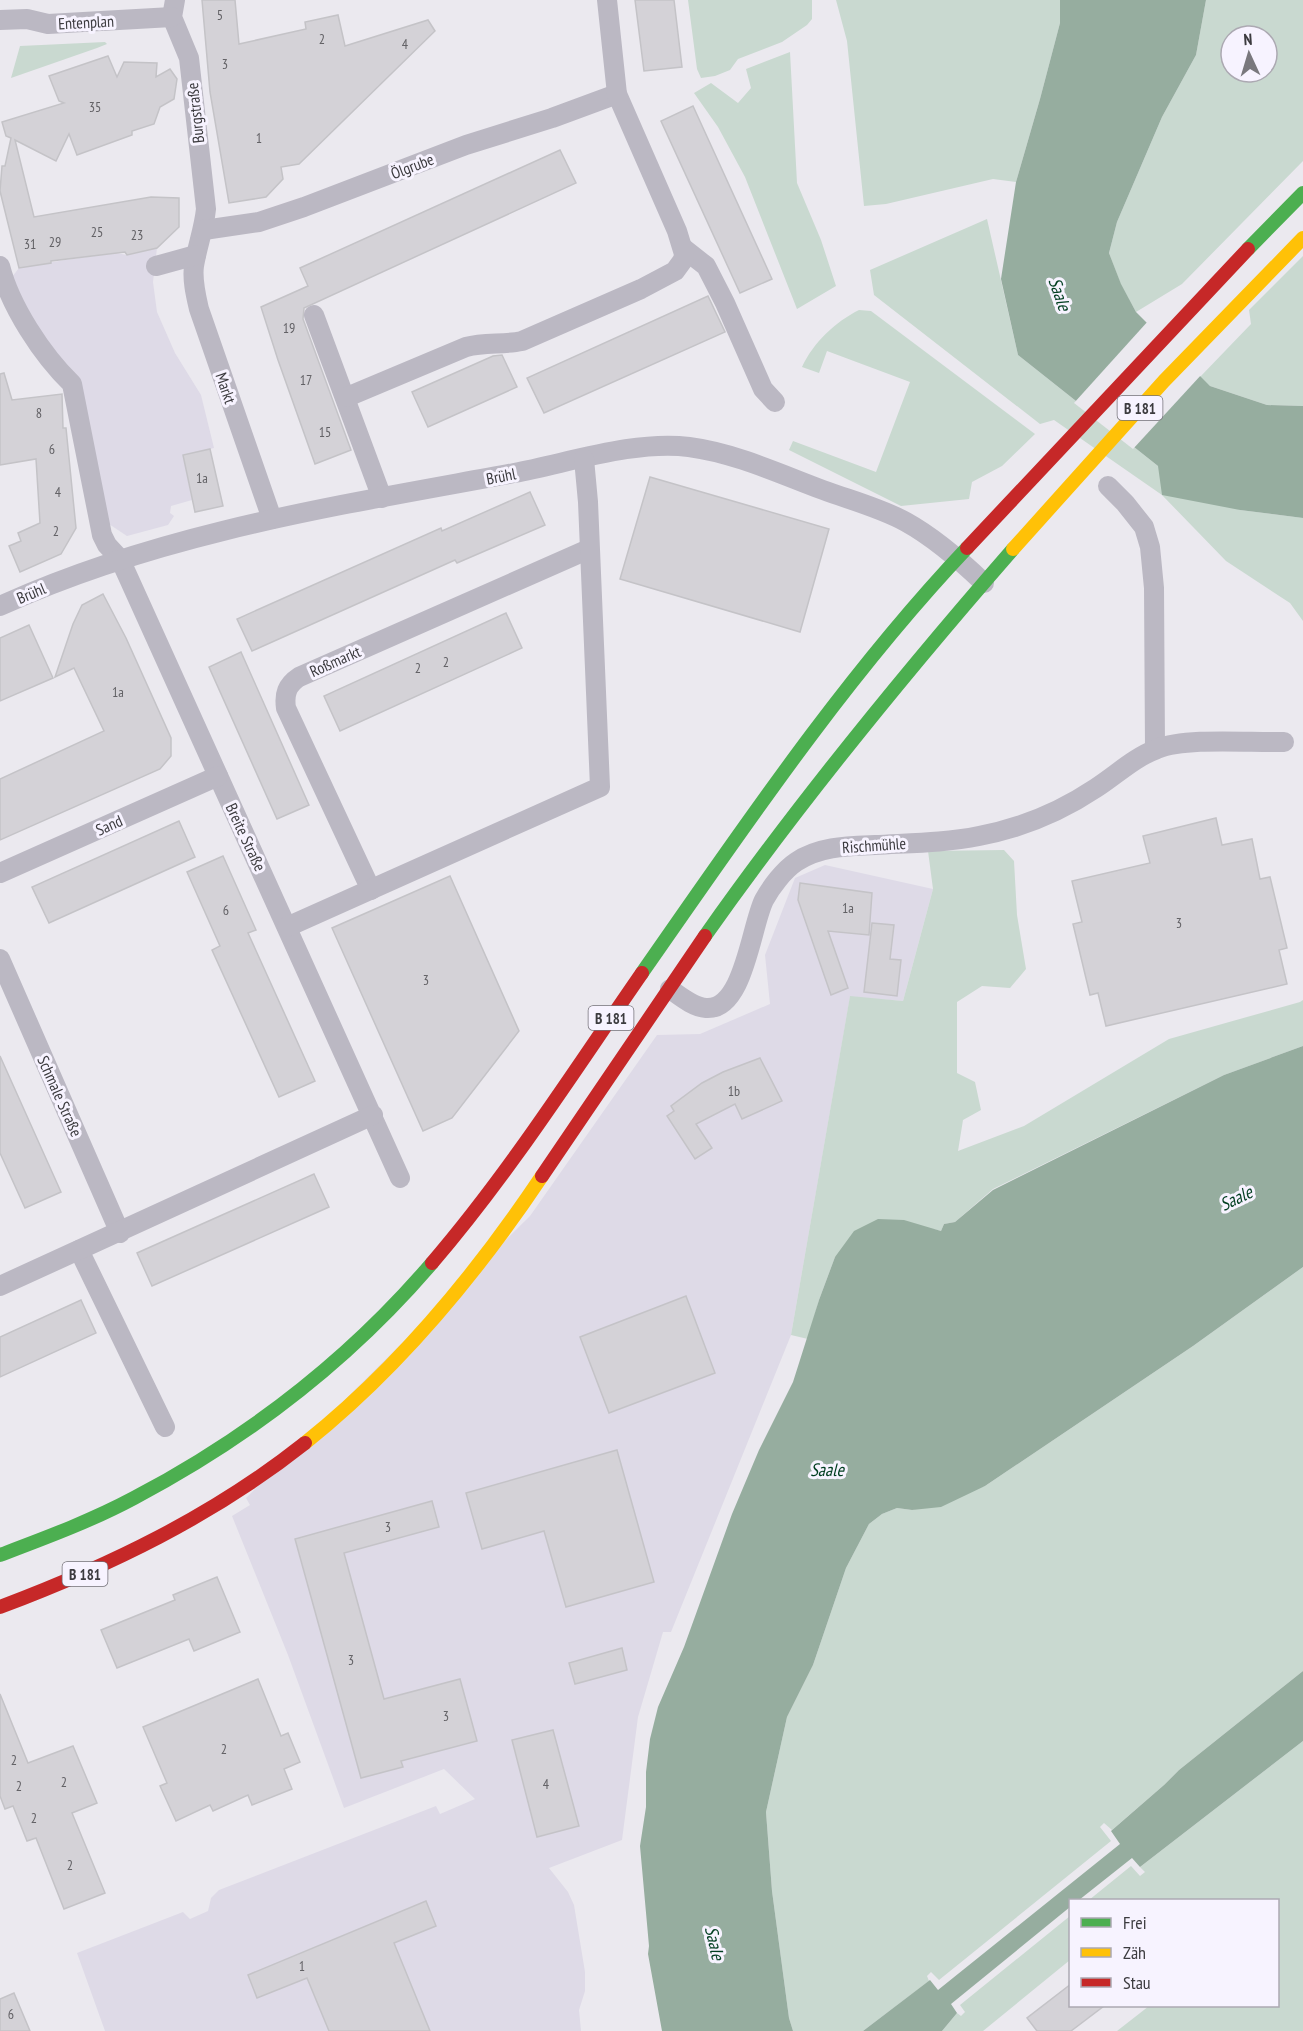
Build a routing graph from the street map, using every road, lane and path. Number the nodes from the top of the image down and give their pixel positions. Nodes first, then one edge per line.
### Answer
1 (607, 0) edge
2 (174, 9) edge
3 (0, 20) edge
4 (617, 94) junction
5 (1303, 193) edge
6 (204, 230) junction
7 (1303, 238) edge
8 (683, 248) junction
9 (196, 255) junction
10 (0, 266) edge
11 (156, 266) dead end
12 (314, 315) dead end
13 (346, 398) junction
14 (776, 402) dead end
15 (584, 459) junction
16 (1108, 486) dead end
17 (382, 498) junction
18 (272, 519) junction
19 (589, 549) junction
20 (957, 557) junction
21 (120, 559) junction
22 (984, 582) junction
23 (0, 606) edge
24 (1284, 742) dead end
25 (1155, 749) junction
26 (218, 776) junction
27 (0, 873) edge
28 (370, 890) junction
29 (287, 927) junction
30 (0, 959) edge
31 (670, 989) junction
32 (373, 1115) junction
33 (400, 1178) dead end
34 (120, 1233) junction
35 (79, 1251) junction
36 (0, 1286) edge
37 (165, 1426) dead end
38 (0, 1555) edge
39 (0, 1607) edge

1 - 4 street
2 - 3 street, Entenplan
2 - 6 street, Burgstraße
4 - 6 street, Ölgrube
4 - 8 street
5 - 20 main road, B 181
6 - 9 street, Markt
7 - 22 main road, B 181
8 - 13 street
8 - 14 street
9 - 11 street
9 - 18 street, Markt
10 - 21 street
12 - 13 street
13 - 17 street
15 - 17 street, Brühl
15 - 19 street
15 - 20 street, Brühl
16 - 25 street
17 - 18 street, Brühl
18 - 21 street, Brühl
19 - 28 street
19 - 28 street, Roßmarkt
20 - 22 street, Brühl
20 - 38 main road, B 181
21 - 23 street, Brühl
21 - 26 street, Breite Straße
22 - 31 main road, B 181
24 - 25 street, Rischmühle
25 - 31 street, Rischmühle
26 - 27 street, Sand
26 - 29 street, Breite Straße
28 - 29 street
29 - 32 street, Breite Straße
30 - 34 street, Schmale Straße
31 - 39 main road, B 181
32 - 33 street, Breite Straße
32 - 34 street
34 - 35 street
35 - 36 street
35 - 37 street

